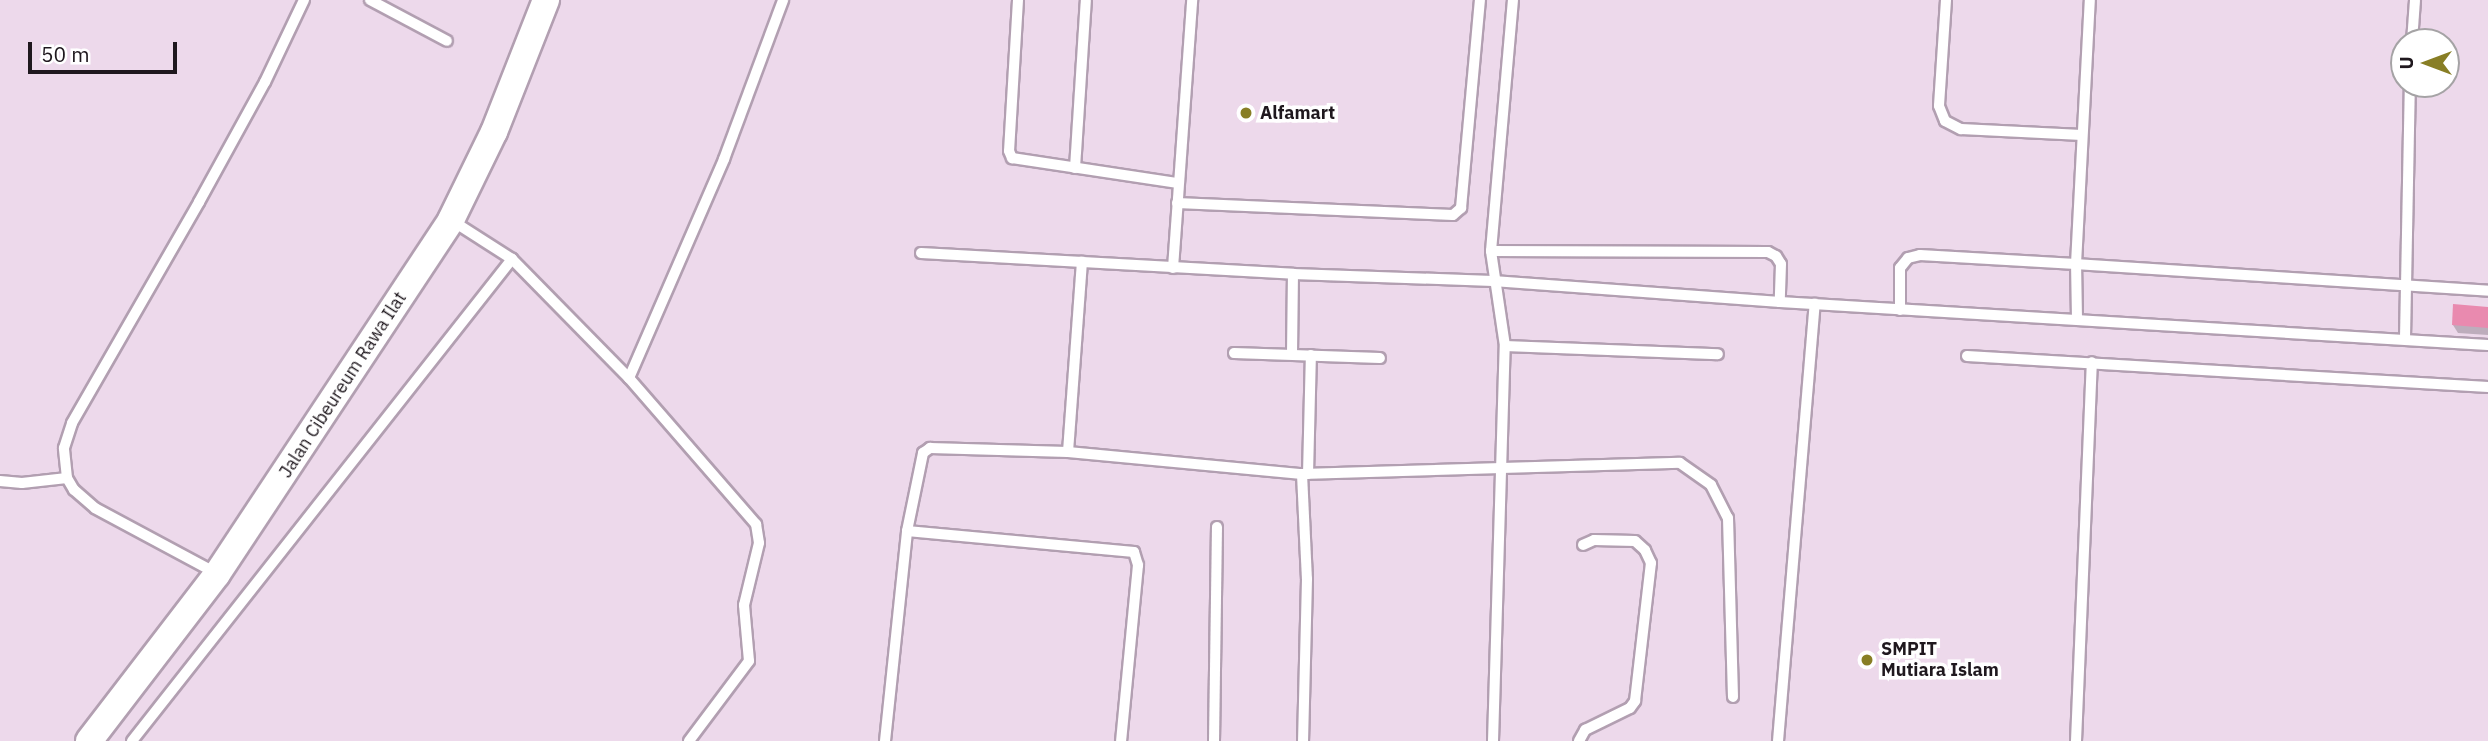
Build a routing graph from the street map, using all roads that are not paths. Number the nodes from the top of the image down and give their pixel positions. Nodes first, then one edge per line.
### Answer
1 (304, 0) edge
2 (370, 0) edge
3 (547, 0) edge
4 (783, 0) edge
5 (1018, 0) edge
6 (1086, 0) edge
7 (1192, 0) edge
8 (1480, 0) edge
9 (1513, 0) edge
10 (1946, 0) edge
11 (2090, 0) edge
12 (2415, 0) edge
13 (2414, 28) edge
14 (447, 41) dead end
15 (2410, 98) edge
16 (2082, 135) junction
17 (1075, 168) junction
18 (1178, 183) junction
19 (1177, 203) junction
20 (451, 220) junction
21 (1491, 251) junction
22 (921, 253) dead end
23 (512, 259) junction
24 (1082, 262) junction
25 (2076, 264) junction
26 (1173, 268) junction
27 (1293, 274) junction
28 (1493, 281) junction
29 (2407, 288) junction
30 (2488, 291) edge
31 (1780, 302) junction
32 (1815, 304) junction
33 (1900, 310) junction
34 (2077, 319) junction
35 (2405, 338) junction
36 (2488, 345) edge
37 (1505, 346) junction
38 (1234, 352) dead end
39 (1718, 354) dead end
40 (1292, 355) junction
41 (1311, 355) junction
42 (1968, 356) dead end
43 (1380, 358) dead end
44 (2092, 362) junction
45 (629, 378) junction
46 (2488, 387) edge
47 (1068, 452) junction
48 (1502, 467) junction
49 (1305, 474) junction
50 (67, 478) junction
51 (0, 481) edge
52 (1217, 527) dead end
53 (906, 531) junction
54 (1583, 545) dead end
55 (217, 574) junction
56 (1733, 697) dead end
57 (89, 741) edge
58 (132, 741) edge
59 (689, 741) edge
60 (885, 741) edge
61 (1121, 741) edge
62 (1213, 741) edge
63 (1303, 741) edge
64 (1493, 741) edge
65 (1579, 741) edge
66 (1778, 741) edge
67 (2076, 741) edge

1 - 50 lane
2 - 14 lane
3 - 20 street, Jalan Cibeureum Rawa Ilat
4 - 45 lane
5 - 17 lane
6 - 17 lane
7 - 18 lane
8 - 19 lane
9 - 21 lane
10 - 16 lane
11 - 16 lane
12 - 13 lane
15 - 29 lane
16 - 25 lane
17 - 18 lane
18 - 19 lane
19 - 26 lane
20 - 23 lane
20 - 55 street, Jalan Cibeureum Rawa Ilat
21 - 28 lane
21 - 31 lane
22 - 24 lane
23 - 45 lane
23 - 58 lane
24 - 26 lane
24 - 47 lane
25 - 29 lane
25 - 33 lane
25 - 34 lane
26 - 27 lane
27 - 28 lane
27 - 40 lane
28 - 31 lane
28 - 37 lane
29 - 30 lane
29 - 35 lane
31 - 32 lane
32 - 33 lane
32 - 66 lane
33 - 34 lane
34 - 35 lane
35 - 36 lane
37 - 39 lane
37 - 48 lane
38 - 40 lane
40 - 41 lane
41 - 43 lane
41 - 49 lane
42 - 44 lane
44 - 46 lane
44 - 67 lane
45 - 59 lane
47 - 49 lane
47 - 53 lane
48 - 49 lane
48 - 56 lane
48 - 64 lane
49 - 63 lane
50 - 51 lane
50 - 55 lane
52 - 62 lane
53 - 60 lane
53 - 61 lane
54 - 65 lane
55 - 57 street, Jalan Cibeureum Rawa Ilat

